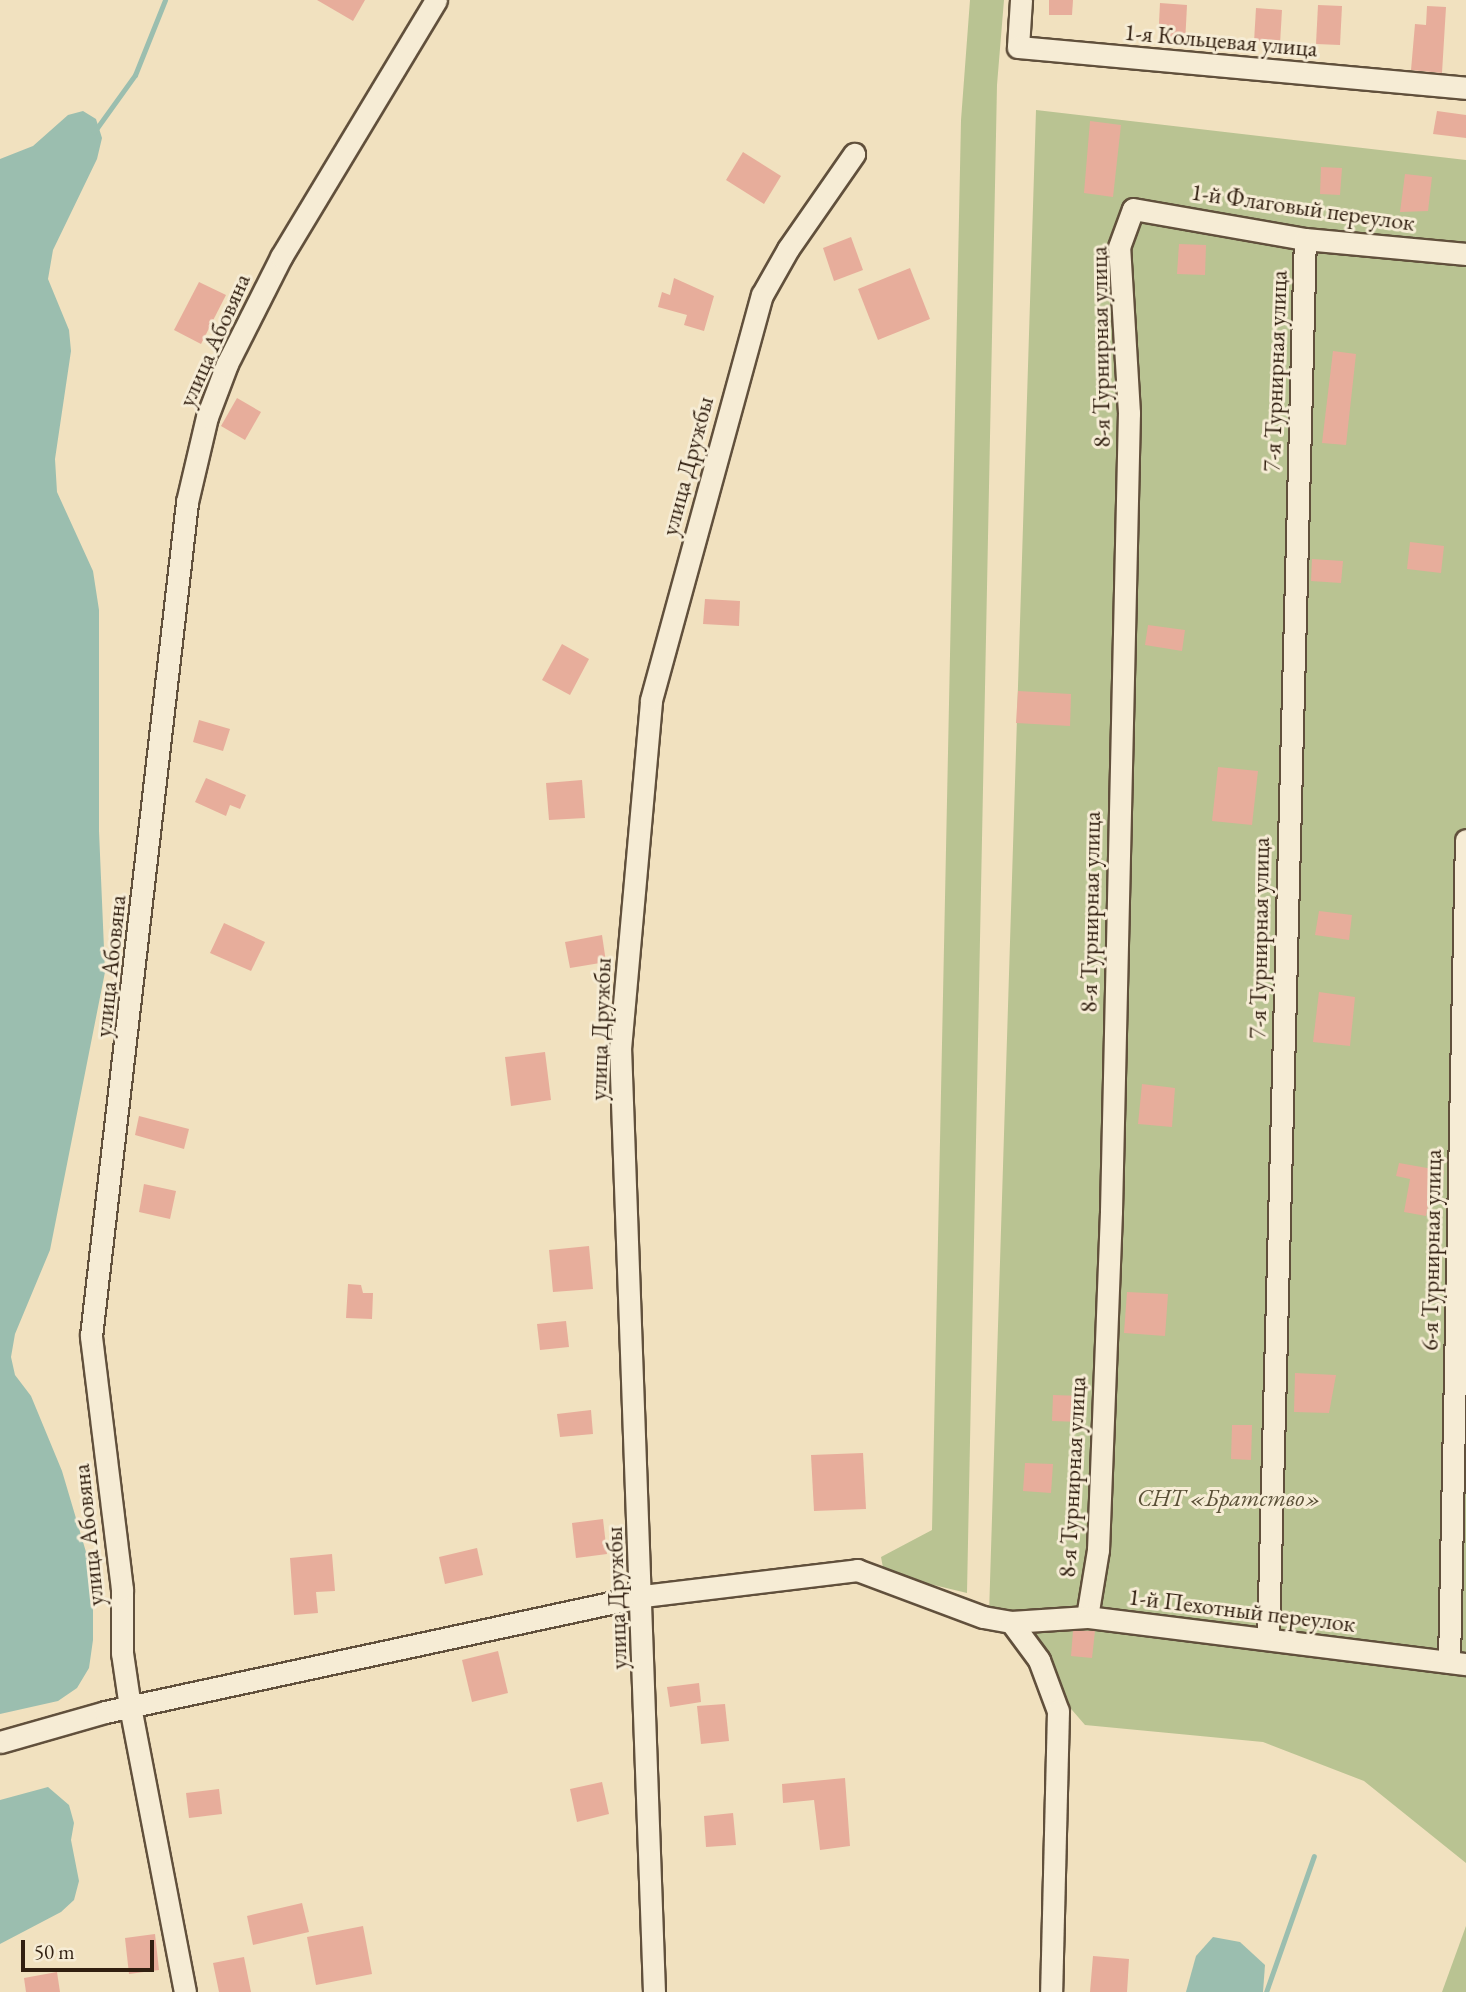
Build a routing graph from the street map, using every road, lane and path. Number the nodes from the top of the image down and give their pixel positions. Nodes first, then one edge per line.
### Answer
1 (436, 0) edge
2 (1021, 0) edge
3 (1466, 88) edge
4 (854, 154) dead end
5 (1133, 209) joint
6 (1305, 239) junction
7 (1466, 254) edge
8 (1466, 840) edge
9 (1466, 1523) edge
10 (1452, 1544) junction
11 (643, 1596) junction
12 (1087, 1617) junction
13 (1011, 1622) junction
14 (1268, 1639) junction
15 (1458, 1662) edge
16 (130, 1707) junction
17 (0, 1742) edge
18 (185, 1992) edge
19 (654, 1992) edge
20 (1051, 1992) edge

1 - 16 street, улица Абовяна
2 - 3 street, 1-я Кольцевая улица
4 - 11 street, улица Дружбы
5 - 6 street, 1-й Флаговый переулок
5 - 12 street, 8-я Турнирная улица
6 - 7 street, 1-й Флаговый переулок
6 - 14 street, 7-я Турнирная улица
8 - 10 street, 6-я Турнирная улица
9 - 10 street
10 - 15 street, 6-я Турнирная улица
11 - 13 street, 1-й Пехотный переулок
11 - 16 street, 1-й Пехотный переулок
11 - 19 street, улица Дружбы
12 - 13 street, 1-й Пехотный переулок
12 - 14 street, 1-й Пехотный переулок
13 - 20 street
14 - 15 street, 1-й Пехотный переулок
16 - 17 street, 1-й Пехотный переулок
16 - 18 street, улица Абовяна

